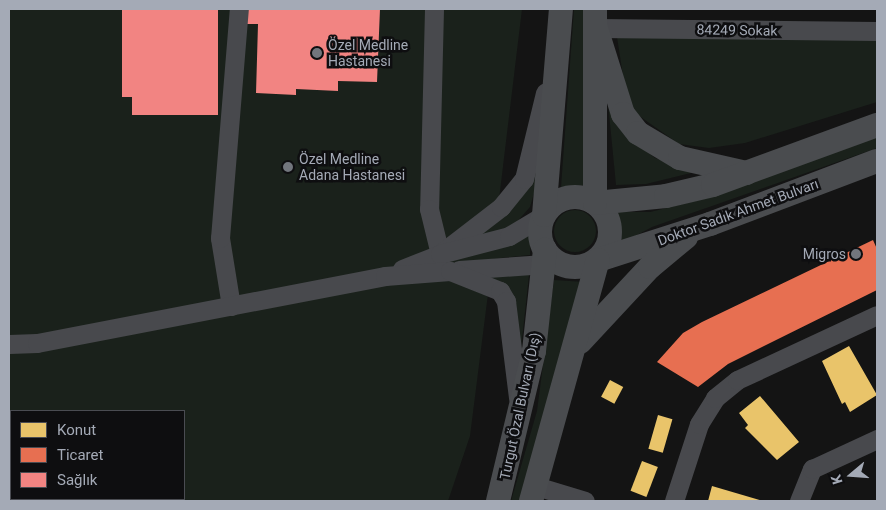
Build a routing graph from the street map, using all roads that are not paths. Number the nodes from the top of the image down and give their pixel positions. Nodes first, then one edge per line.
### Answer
1 (239, 9) edge
2 (434, 9) edge
3 (561, 9) edge
4 (596, 18) edge
5 (877, 31) edge
6 (554, 79) junction
7 (877, 124) edge
8 (877, 161) edge
9 (746, 173) junction
10 (595, 203) junction
11 (544, 215) junction
12 (696, 229) junction
13 (440, 254) junction
14 (550, 259) junction
15 (598, 260) junction
16 (450, 271) junction
17 (385, 276) junction
18 (231, 306) junction
19 (877, 315) edge
20 (9, 344) edge
21 (576, 347) junction
22 (519, 425) junction
23 (877, 439) edge
24 (534, 494) edge
25 (498, 501) edge
26 (585, 501) edge
27 (674, 501) edge
28 (800, 501) edge

1 - 18 street
2 - 13 street
3 - 6 main road
4 - 5 street, 84249 Sokak
4 - 9 main road
4 - 10 main road
6 - 11 main road
6 - 13 street
7 - 9 main road
8 - 12 main road, Doktor Sadık Ahmet Bulvarı
9 - 10 main road
10 - 11 main road
10 - 15 main road
11 - 13 street
11 - 14 main road
12 - 15 main road, Doktor Sadık Ahmet Bulvarı
12 - 21 main road
13 - 17 street
14 - 15 main road
14 - 16 street
14 - 22 main road, Turgut Özal Bulvarı (Dış)
15 - 21 main road
16 - 17 street
16 - 22 street
17 - 18 street
18 - 20 street
19 - 27 street
21 - 24 main road
22 - 25 main road, Turgut Özal Bulvarı (Dış)
23 - 28 street
24 - 26 street

